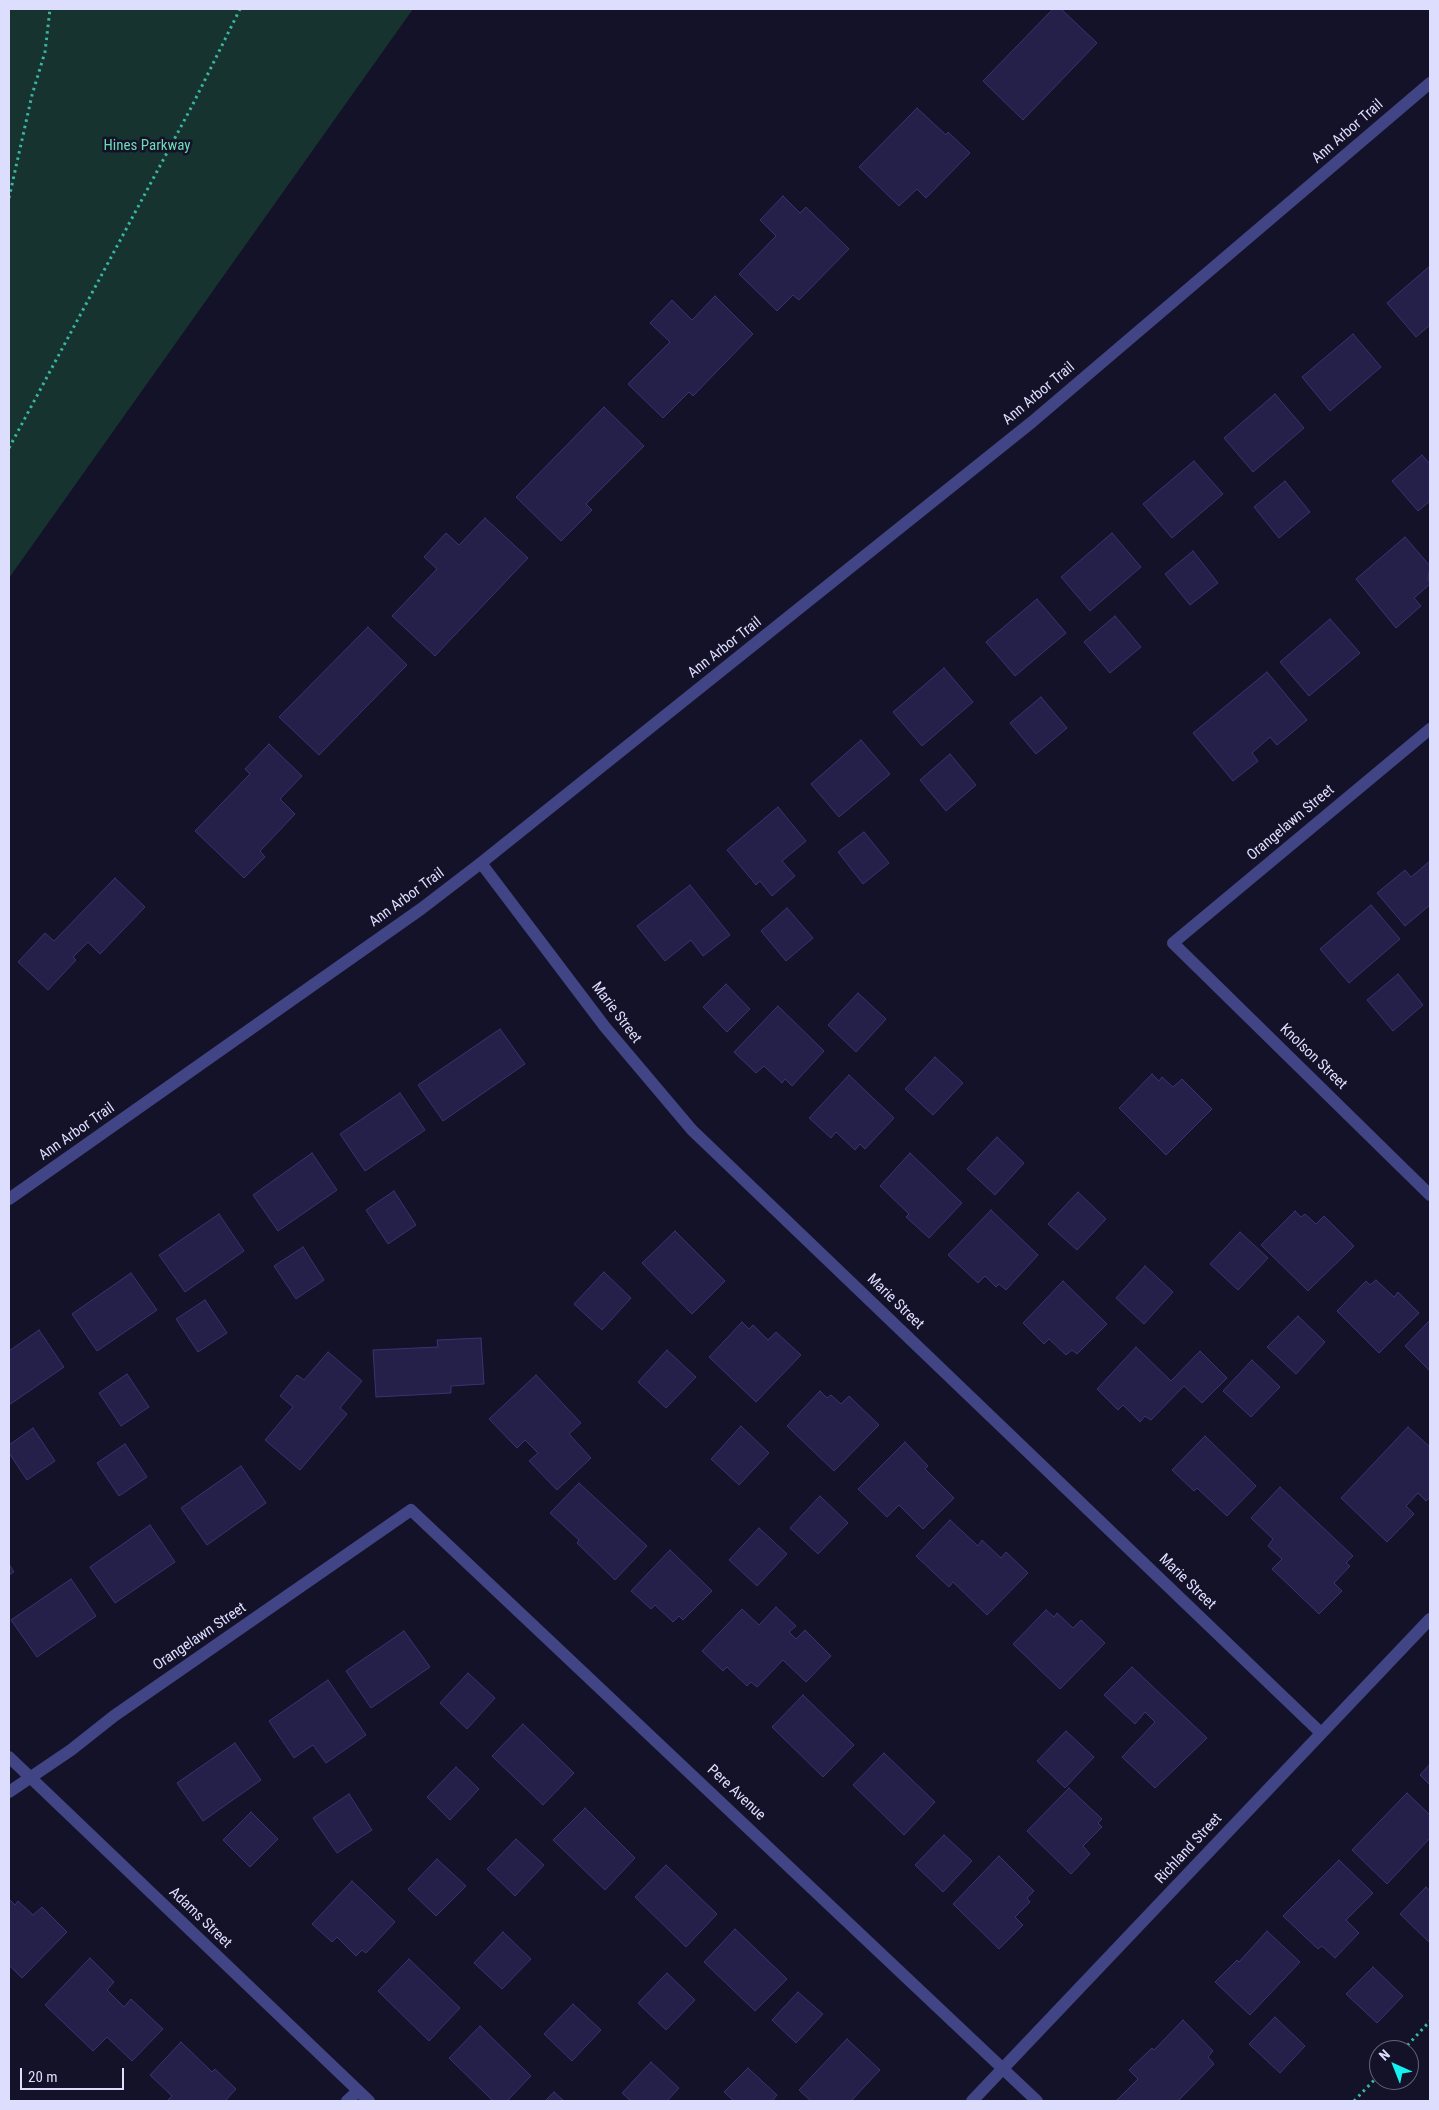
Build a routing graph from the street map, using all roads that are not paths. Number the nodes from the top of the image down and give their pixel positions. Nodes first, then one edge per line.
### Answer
1 (1430, 83) edge
2 (1430, 729) edge
3 (481, 863) junction
4 (1173, 943) joint
5 (1430, 1195) edge
6 (9, 1199) edge
7 (411, 1510) joint
8 (1430, 1618) edge
9 (1321, 1733) junction
10 (9, 1757) edge
11 (30, 1778) junction
12 (9, 1792) edge
13 (1004, 2069) junction
14 (358, 2091) junction
15 (347, 2101) edge
16 (369, 2101) edge
17 (972, 2101) edge
18 (1037, 2101) edge

1 - 3 street, Ann Arbor Trail
2 - 4 street, Orangelawn Street
3 - 6 street, Ann Arbor Trail
3 - 9 street, Marie Street
4 - 5 street, Knolson Street
7 - 11 street, Orangelawn Street
7 - 13 street, Pere Avenue
8 - 9 street, Richland Street
9 - 13 street, Richland Street
10 - 11 street, Adams Street
11 - 12 street, Orangelawn Street
11 - 14 street, Adams Street
13 - 17 street, Richland Street
13 - 18 street, Pere Avenue
14 - 15 street
14 - 16 street, Adams Street

